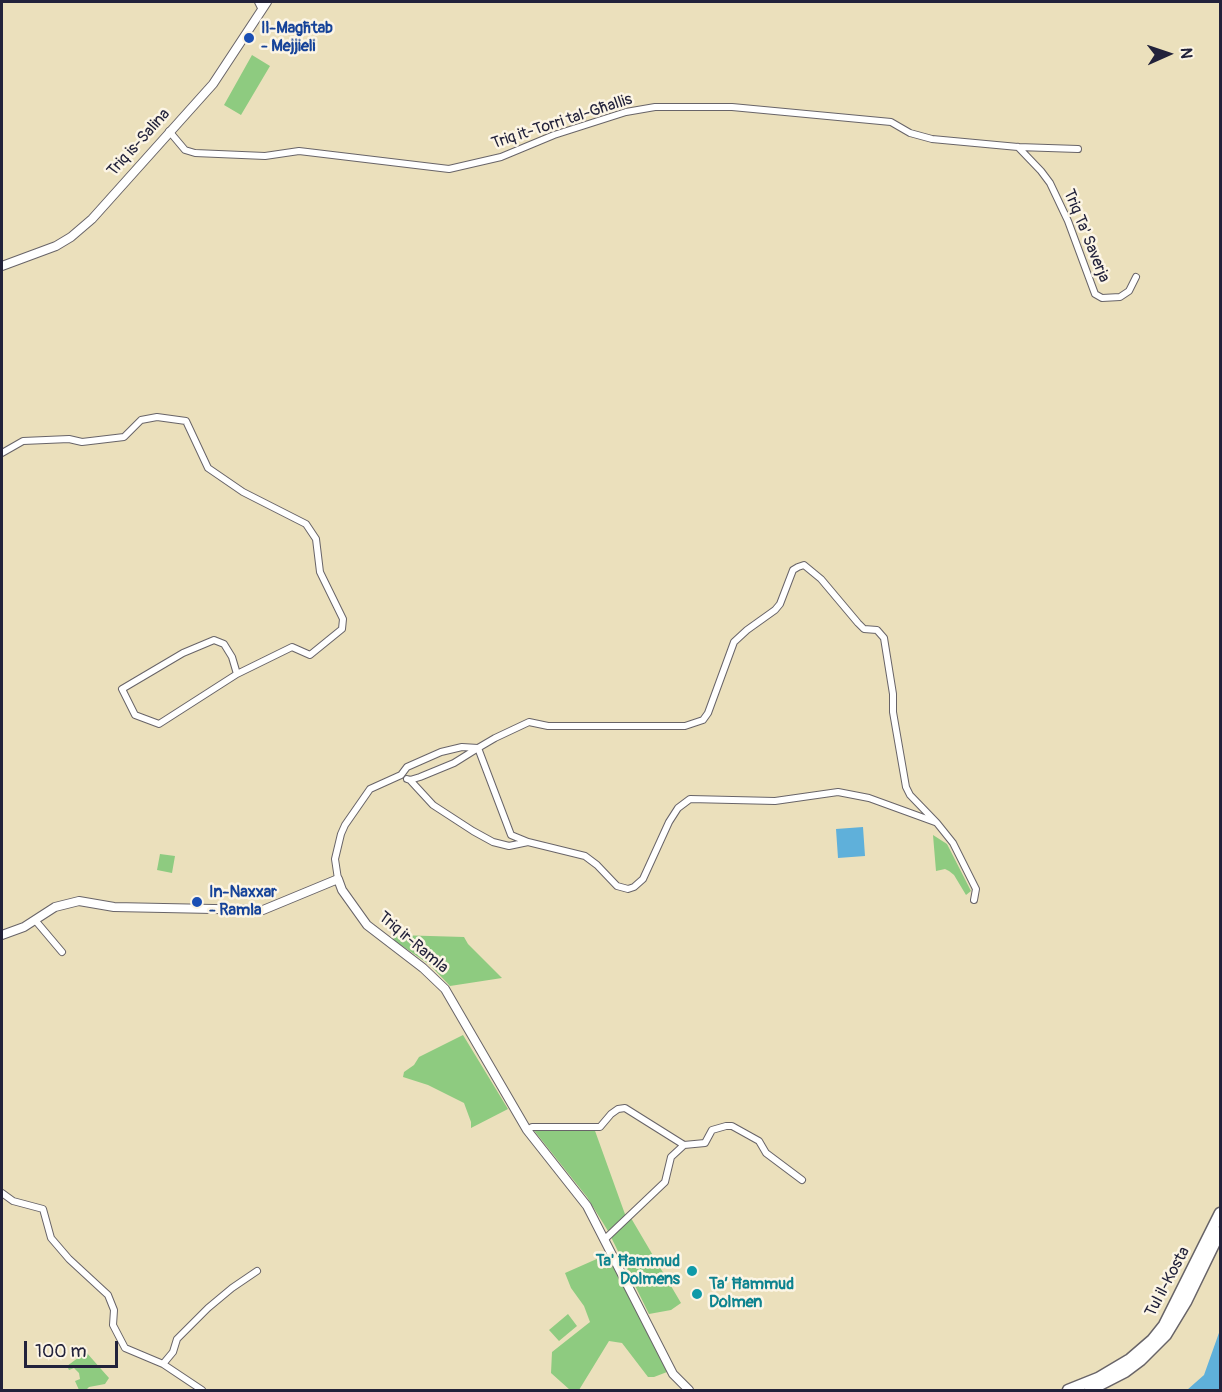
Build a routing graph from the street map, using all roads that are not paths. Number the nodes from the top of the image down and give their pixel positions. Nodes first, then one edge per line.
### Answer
1 (267, 2) edge
2 (260, 6) edge
3 (169, 131) junction
4 (1018, 147) junction
5 (1078, 148) dead end
6 (2, 266) edge
7 (1136, 277) dead end
8 (2, 453) edge
9 (237, 674) junction
10 (478, 748) junction
11 (401, 775) junction
12 (410, 780) junction
13 (937, 823) junction
14 (528, 842) junction
15 (338, 879) junction
16 (974, 900) dead end
17 (35, 920) junction
18 (2, 935) edge
19 (62, 952) dead end
20 (527, 1130) junction
21 (684, 1145) junction
22 (802, 1180) dead end
23 (2, 1193) edge
24 (1221, 1213) edge
25 (1221, 1232) edge
26 (605, 1239) junction
27 (257, 1271) dead end
28 (163, 1364) junction
29 (202, 1390) edge
30 (689, 1390) edge
31 (1068, 1390) edge
32 (1090, 1390) edge

1 - 2 main road, Triq is-Salina
2 - 3 main road, Triq is-Salina
3 - 4 street, Triq it-Torri tal-Għallis
3 - 6 main road, Triq is-Salina
4 - 5 street, Triq it-Torri tal-Għallis
4 - 7 street, Triq Ta' Saverja
8 - 9 street
9 - 9 street
10 - 11 street
10 - 12 street
10 - 13 street
10 - 14 street
11 - 12 street
11 - 15 street
12 - 14 street
13 - 14 street
13 - 16 street
15 - 17 main road
15 - 20 main road, Triq ir-Ramla
17 - 18 main road
17 - 19 street
20 - 21 street
20 - 26 main road, Triq ir-Ramla
21 - 22 street
21 - 26 street
23 - 28 street
24 - 31 highway, Tul il-Kosta
25 - 32 highway, Tul il-Kosta
26 - 30 main road, Triq ir-Ramla
27 - 28 street
28 - 29 street

